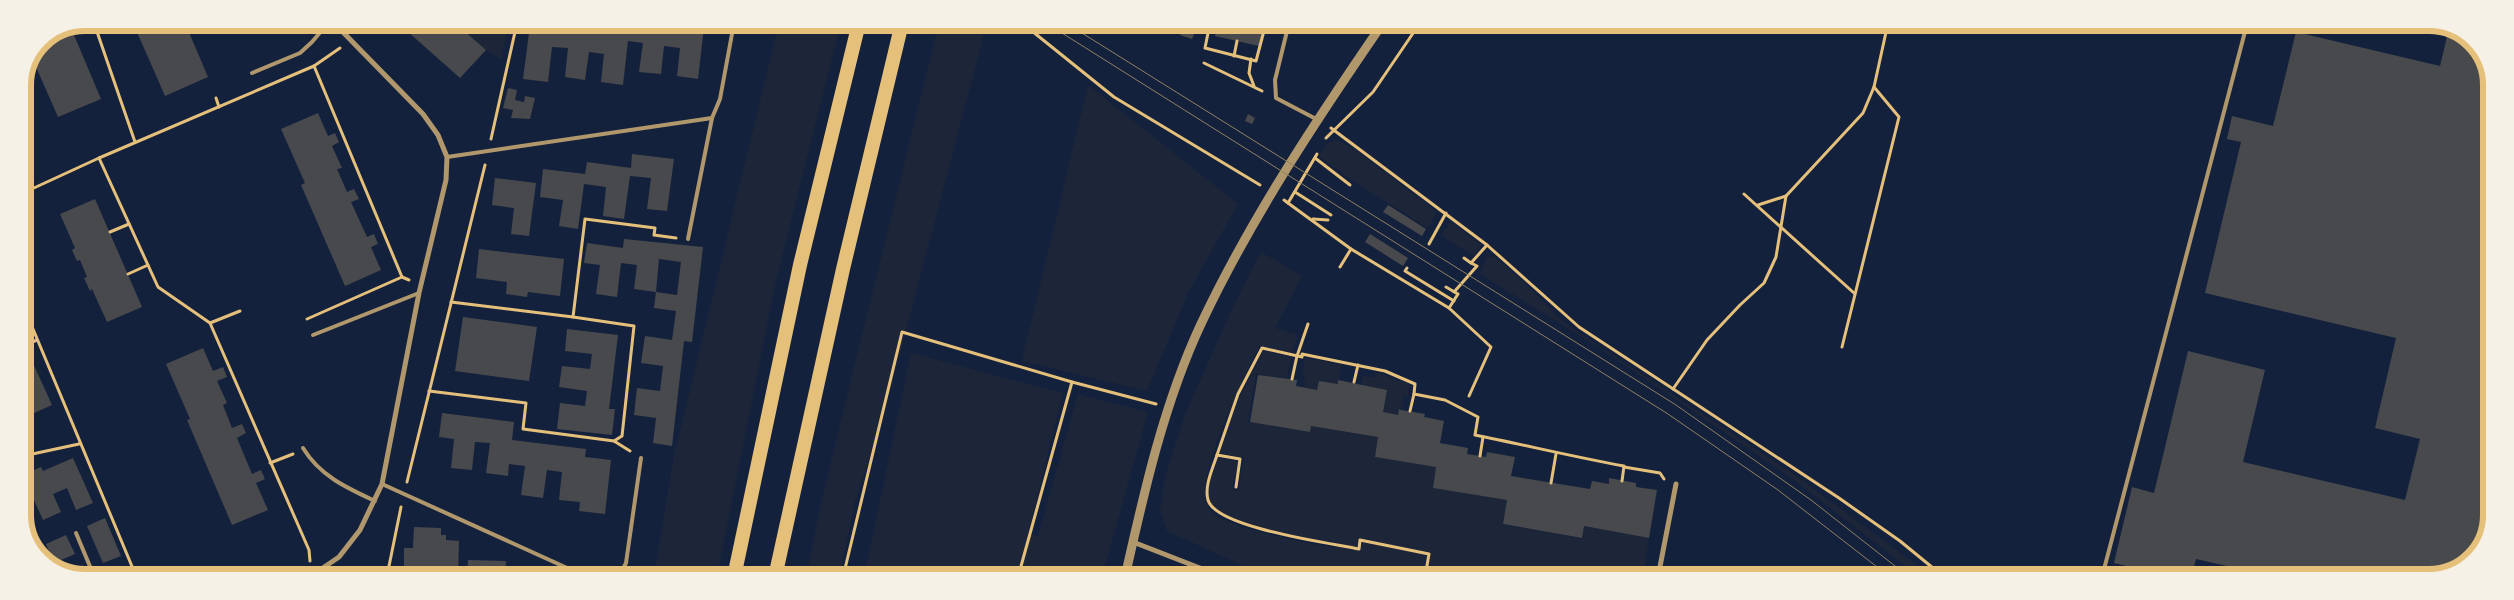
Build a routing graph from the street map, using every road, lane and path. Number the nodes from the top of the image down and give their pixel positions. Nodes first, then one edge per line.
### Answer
1 (97, 31) edge
2 (321, 31) edge
3 (342, 31) edge
4 (515, 31) edge
5 (733, 31) edge
6 (856, 31) edge
7 (900, 31) edge
8 (1032, 31) edge
9 (1208, 31) edge
10 (1264, 31) edge
11 (1287, 31) edge
12 (1378, 31) edge
13 (1415, 31) edge
14 (1886, 31) edge
15 (2245, 31) edge
16 (352, 40) junction
17 (1237, 41) dead end
18 (1234, 56) junction
19 (1251, 59) junction
20 (1204, 63) dead end
21 (314, 66) junction
22 (252, 73) dead end
23 (1254, 87) junction
24 (1874, 87) junction
25 (216, 98) dead end
26 (1276, 98) junction
27 (219, 107) junction
28 (712, 118) junction
29 (1318, 120) junction
30 (1336, 131) junction
31 (135, 142) junction
32 (1323, 144) dead end
33 (1318, 150) dead end
34 (489, 151) junction
35 (447, 156) junction
36 (99, 158) junction
37 (1315, 158) junction
38 (1350, 186) dead end
39 (31, 189) edge
40 (1272, 192) junction
41 (1744, 194) dead end
42 (1786, 196) junction
43 (1288, 203) dead end
44 (1758, 205) junction
45 (1446, 213) junction
46 (1331, 215) dead end
47 (1312, 219) junction
48 (1328, 220) dead end
49 (129, 224) junction
50 (1781, 228) junction
51 (110, 232) dead end
52 (688, 239) joint
53 (1429, 244) dead end
54 (1487, 245) junction
55 (1352, 248) junction
56 (1464, 258) dead end
57 (1471, 263) junction
58 (148, 265) junction
59 (1340, 266) dead end
60 (1407, 268) dead end
61 (128, 274) dead end
62 (402, 277) junction
63 (421, 286) junction
64 (1446, 288) dead end
65 (1454, 292) junction
66 (419, 293) junction
67 (1854, 293) junction
68 (1454, 301) junction
69 (451, 302) junction
70 (1449, 308) junction
71 (240, 311) dead end
72 (573, 317) junction
73 (307, 319) dead end
74 (210, 323) junction
75 (1308, 324) dead end
76 (31, 325) edge
77 (313, 336) dead end
78 (37, 340) junction
79 (31, 343) edge
80 (1842, 347) dead end
81 (1297, 356) junction
82 (1358, 366) junction
83 (1292, 379) dead end
84 (1072, 382) junction
85 (1354, 382) dead end
86 (1673, 389) junction
87 (429, 391) junction
88 (1414, 394) junction
89 (1469, 396) dead end
90 (1168, 407) junction
91 (1410, 411) dead end
92 (1483, 437) junction
93 (614, 441) junction
94 (79, 444) junction
95 (303, 448) dead end
96 (306, 453) junction
97 (31, 454) edge
98 (1556, 454) junction
99 (1217, 455) junction
100 (1480, 456) dead end
101 (641, 458) joint
102 (270, 463) junction
103 (1624, 466) junction
104 (1622, 480) dead end
105 (1551, 482) dead end
106 (1666, 482) dead end
107 (382, 484) junction
108 (1676, 484) dead end
109 (1236, 487) dead end
110 (404, 494) junction
111 (376, 501) junction
112 (76, 533) dead end
113 (1133, 542) junction
114 (310, 568) dead end
115 (91, 569) edge
116 (133, 569) edge
117 (322, 569) edge
118 (388, 569) edge
119 (571, 569) edge
120 (622, 569) edge
121 (736, 569) edge
122 (778, 569) edge
123 (845, 569) edge
124 (1020, 569) edge
125 (1127, 569) edge
126 (1202, 569) edge
127 (1427, 569) edge
128 (1660, 569) edge
129 (1934, 569) edge
130 (2104, 569) edge

1 - 31 path
2 - 22 lane
3 - 16 street
4 - 34 path
5 - 28 lane
6 - 121 highway
7 - 122 highway
8 - 40 path
9 - 18 path
10 - 19 path
11 - 26 lane
12 - 29 street
13 - 30 path
14 - 24 path
15 - 130 lane
16 - 21 path
16 - 35 street
17 - 18 path
18 - 19 path
19 - 23 path
20 - 23 path
21 - 27 path
21 - 62 path
23 - 26 path
24 - 42 path
24 - 67 path
25 - 27 path
26 - 29 lane
27 - 31 path
28 - 34 lane
28 - 52 lane
29 - 40 street
30 - 32 path
30 - 45 path
31 - 36 path
33 - 37 path
34 - 35 lane
34 - 69 path
35 - 63 street
36 - 39 path
36 - 49 path
37 - 38 path
37 - 46 path
40 - 90 street
41 - 44 path
42 - 44 path
42 - 50 path
43 - 47 path
44 - 50 path
45 - 53 path
45 - 54 path
47 - 48 path
47 - 55 path
49 - 51 path
49 - 58 path
50 - 67 path
50 - 86 path
52 - 72 path
54 - 57 path
54 - 86 path
55 - 59 path
55 - 70 path
56 - 57 path
57 - 65 path
58 - 61 path
58 - 74 path
60 - 68 path
62 - 63 path
62 - 73 path
63 - 66 street
64 - 65 path
65 - 68 path
66 - 77 lane
66 - 107 street
67 - 80 path
68 - 70 path
69 - 72 path
69 - 87 path
70 - 89 path
71 - 74 path
72 - 93 path
74 - 102 path
75 - 81 path
76 - 78 path
78 - 79 path
78 - 94 path
81 - 82 path
81 - 83 path
81 - 99 path
82 - 85 path
82 - 88 path
84 - 90 path
84 - 123 path
84 - 124 path
86 - 129 path
87 - 93 path
87 - 110 path
88 - 91 path
88 - 92 path
90 - 113 street
92 - 98 path
92 - 100 path
93 - 101 path
94 - 97 path
94 - 116 path
95 - 96 lane
96 - 102 path
96 - 111 lane
98 - 103 path
98 - 105 path
99 - 109 path
99 - 127 path
101 - 120 lane
102 - 114 path
103 - 104 path
103 - 106 path
107 - 110 lane
107 - 111 street
108 - 128 street
110 - 118 path
110 - 119 lane
111 - 117 street
112 - 115 lane
113 - 125 street
113 - 126 street

